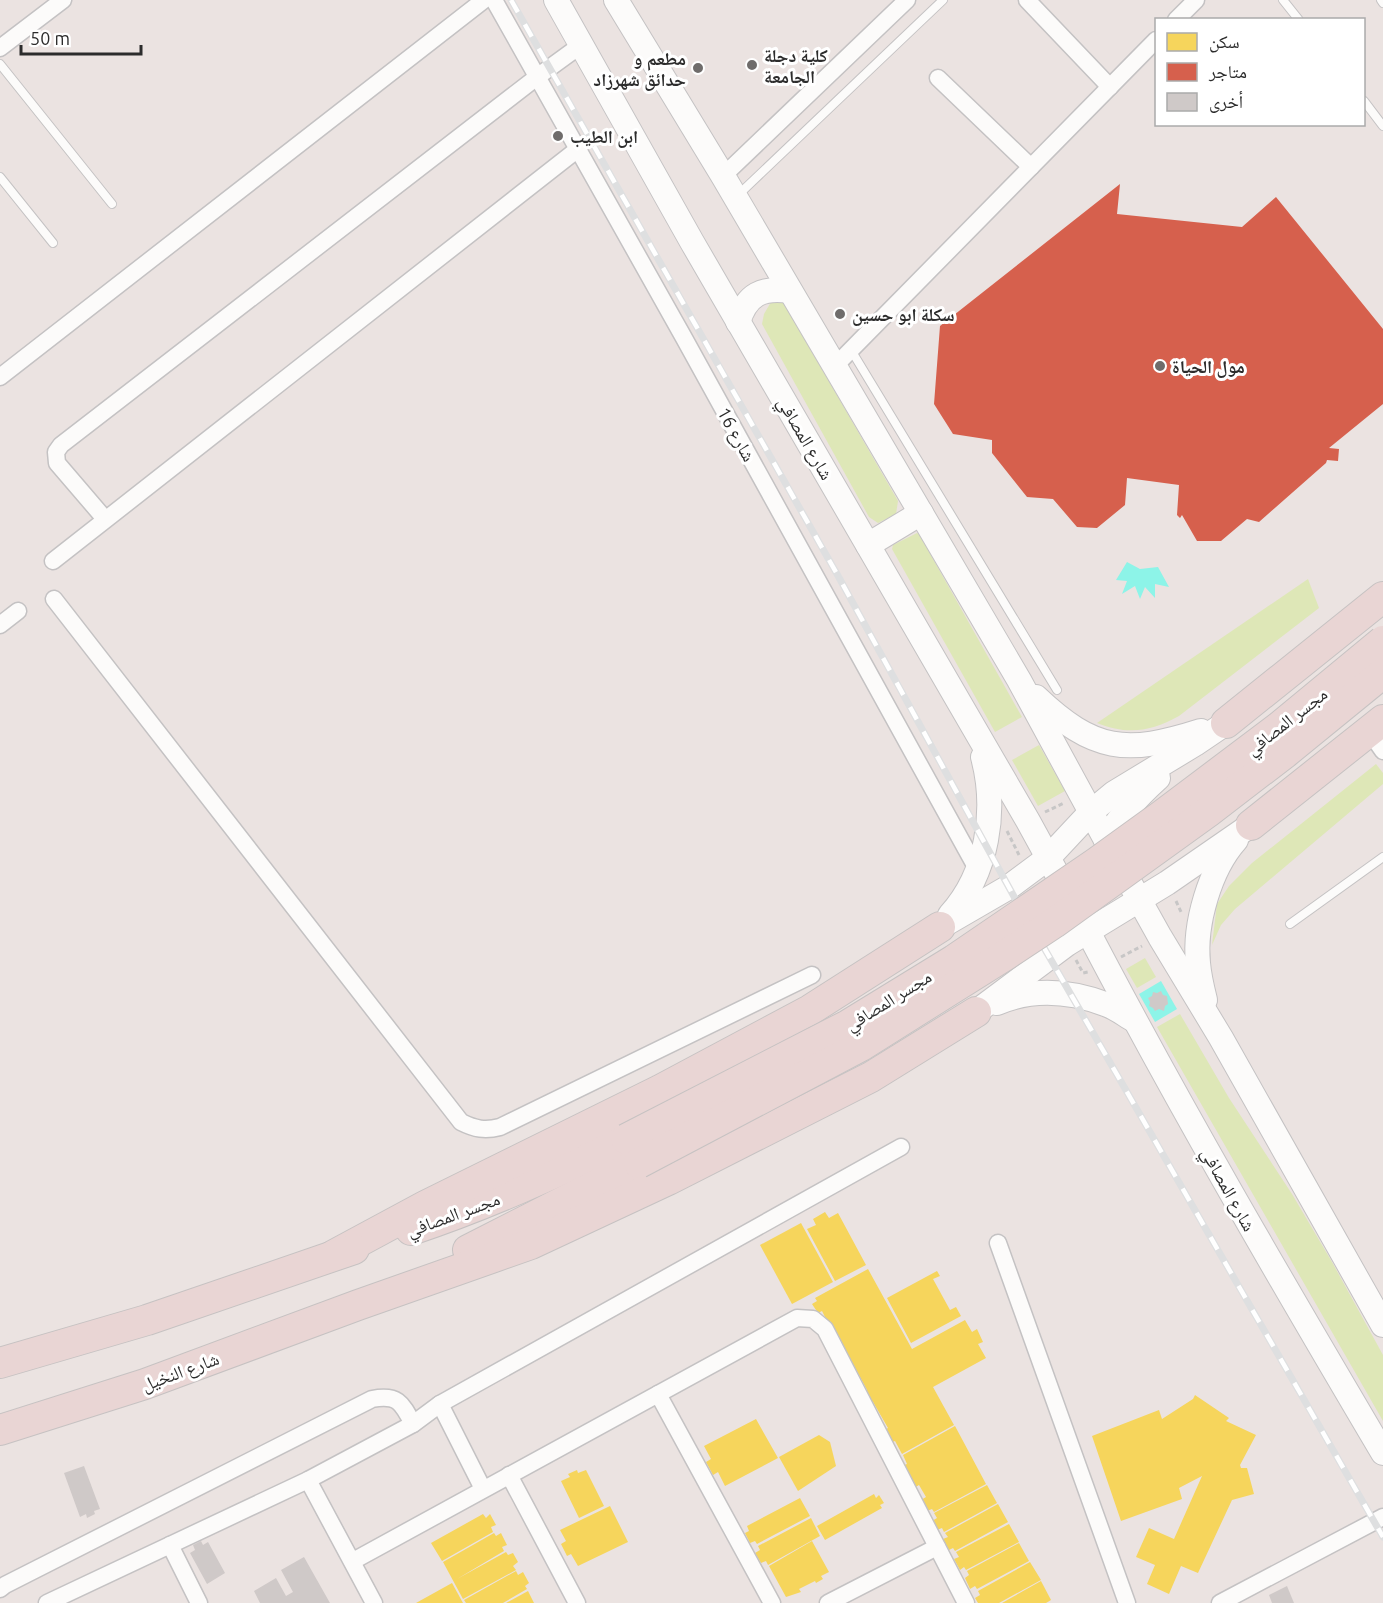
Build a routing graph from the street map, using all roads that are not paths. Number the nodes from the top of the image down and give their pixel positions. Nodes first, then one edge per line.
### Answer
1 (63, 0) edge
2 (484, 0) edge
3 (494, 0) edge
4 (556, 0) edge
5 (907, 0) edge
6 (943, 0) edge
7 (1027, 0) edge
8 (1283, 0) edge
9 (1189, 2) edge
10 (625, 4) edge
11 (1177, 18) edge
12 (1297, 18) edge
13 (1155, 41) edge
14 (581, 45) junction
15 (0, 48) edge
16 (0, 64) edge
17 (537, 77) junction
18 (938, 78) dead end
19 (1110, 87) junction
20 (1365, 102) edge
21 (1383, 126) edge
22 (578, 149) junction
23 (1031, 167) junction
24 (723, 176) junction
25 (0, 177) edge
26 (736, 198) junction
27 (112, 204) dead end
28 (53, 243) dead end
29 (771, 260) junction
30 (717, 285) junction
31 (790, 291) junction
32 (738, 321) junction
33 (843, 358) junction
34 (0, 377) edge
35 (921, 513) junction
36 (105, 519) junction
37 (868, 544) junction
38 (53, 561) dead end
39 (1383, 597) edge
40 (54, 599) dead end
41 (18, 612) dead end
42 (0, 625) edge
43 (1383, 641) edge
44 (1383, 673) edge
45 (1019, 680) junction
46 (1057, 690) dead end
47 (1226, 723) junction
48 (1378, 734) edge
49 (978, 737) junction
50 (1187, 752) junction
51 (1159, 802) dead end
52 (1091, 812) junction
53 (1251, 825) junction
54 (1189, 842) dead end
55 (1224, 843) junction
56 (1383, 857) edge
57 (1052, 866) junction
58 (977, 869) junction
59 (1135, 892) junction
60 (947, 923) junction
61 (985, 924) dead end
62 (1290, 924) dead end
63 (1081, 928) junction
64 (1006, 971) dead end
65 (812, 975) dead end
66 (984, 1005) junction
67 (1134, 1020) junction
68 (1221, 1038) junction
69 (901, 1148) dead end
70 (633, 1151) junction
71 (998, 1243) dead end
72 (334, 1255) junction
73 (358, 1305) junction
74 (1383, 1325) edge
75 (0, 1363) edge
76 (658, 1394) junction
77 (440, 1404) junction
78 (413, 1424) junction
79 (0, 1430) edge
80 (1383, 1453) edge
81 (509, 1475) junction
82 (308, 1480) junction
83 (483, 1489) junction
84 (1383, 1517) edge
85 (170, 1545) junction
86 (938, 1547) junction
87 (353, 1561) junction
88 (0, 1589) edge
89 (47, 1603) edge
90 (199, 1603) edge
91 (374, 1603) edge
92 (577, 1603) edge
93 (772, 1603) edge
94 (828, 1603) edge
95 (966, 1603) edge
96 (1127, 1603) edge
97 (1220, 1603) edge

1 - 15 street
2 - 34 street
3 - 17 street, شارع 16
4 - 14 main road, شارع المصافي
5 - 24 street
6 - 26 lane
7 - 19 street
8 - 12 lane
9 - 11 street
10 - 24 main road
13 - 19 street
14 - 17 street
14 - 30 main road, شارع المصافي
16 - 27 lane
17 - 22 street, شارع 16
17 - 36 street
18 - 23 street
19 - 23 street
20 - 21 lane
22 - 36 street
22 - 58 street, شارع 16
23 - 33 street
24 - 26 main road
25 - 28 lane
26 - 29 main road
29 - 30 main road
29 - 31 main road
30 - 32 main road, شارع المصافي
31 - 32 main road
31 - 33 main road
32 - 37 main road, شارع المصافي
33 - 35 main road
33 - 46 lane
35 - 37 main road
35 - 45 main road
36 - 38 street
37 - 49 main road, شارع المصافي
39 - 47 highway
40 - 65 street
41 - 42 street
43 - 70 highway, مجسر المصافي, bridge
44 - 70 highway, مجسر المصافي, bridge
45 - 47 main road
45 - 52 main road
47 - 50 main road
48 - 53 highway
49 - 57 main road, شارع المصافي
49 - 58 main road
50 - 51 main road
50 - 52 main road
50 - 52 main road
52 - 57 main road
53 - 55 main road
53 - 68 main road
54 - 55 main road
55 - 59 main road
56 - 62 lane
57 - 60 main road
58 - 60 main road
59 - 63 main road
59 - 68 main road
60 - 61 main road
60 - 72 highway
63 - 66 main road
63 - 67 main road, شارع المصافي
64 - 66 main road
66 - 67 main road
66 - 73 highway
67 - 80 main road, شارع المصافي
68 - 74 main road
69 - 77 street
70 - 72 highway, مجسر المصافي
70 - 73 highway, مجسر المصافي
71 - 96 street
72 - 75 highway
73 - 79 highway, شارع النخيل
76 - 81 street
76 - 86 street
76 - 93 street
77 - 78 street
77 - 83 street
78 - 82 street
78 - 88 street
81 - 83 street
81 - 92 street
82 - 85 street
82 - 87 street
83 - 87 street
84 - 97 street
85 - 89 street
85 - 90 street
86 - 94 street
86 - 95 street
87 - 91 street

